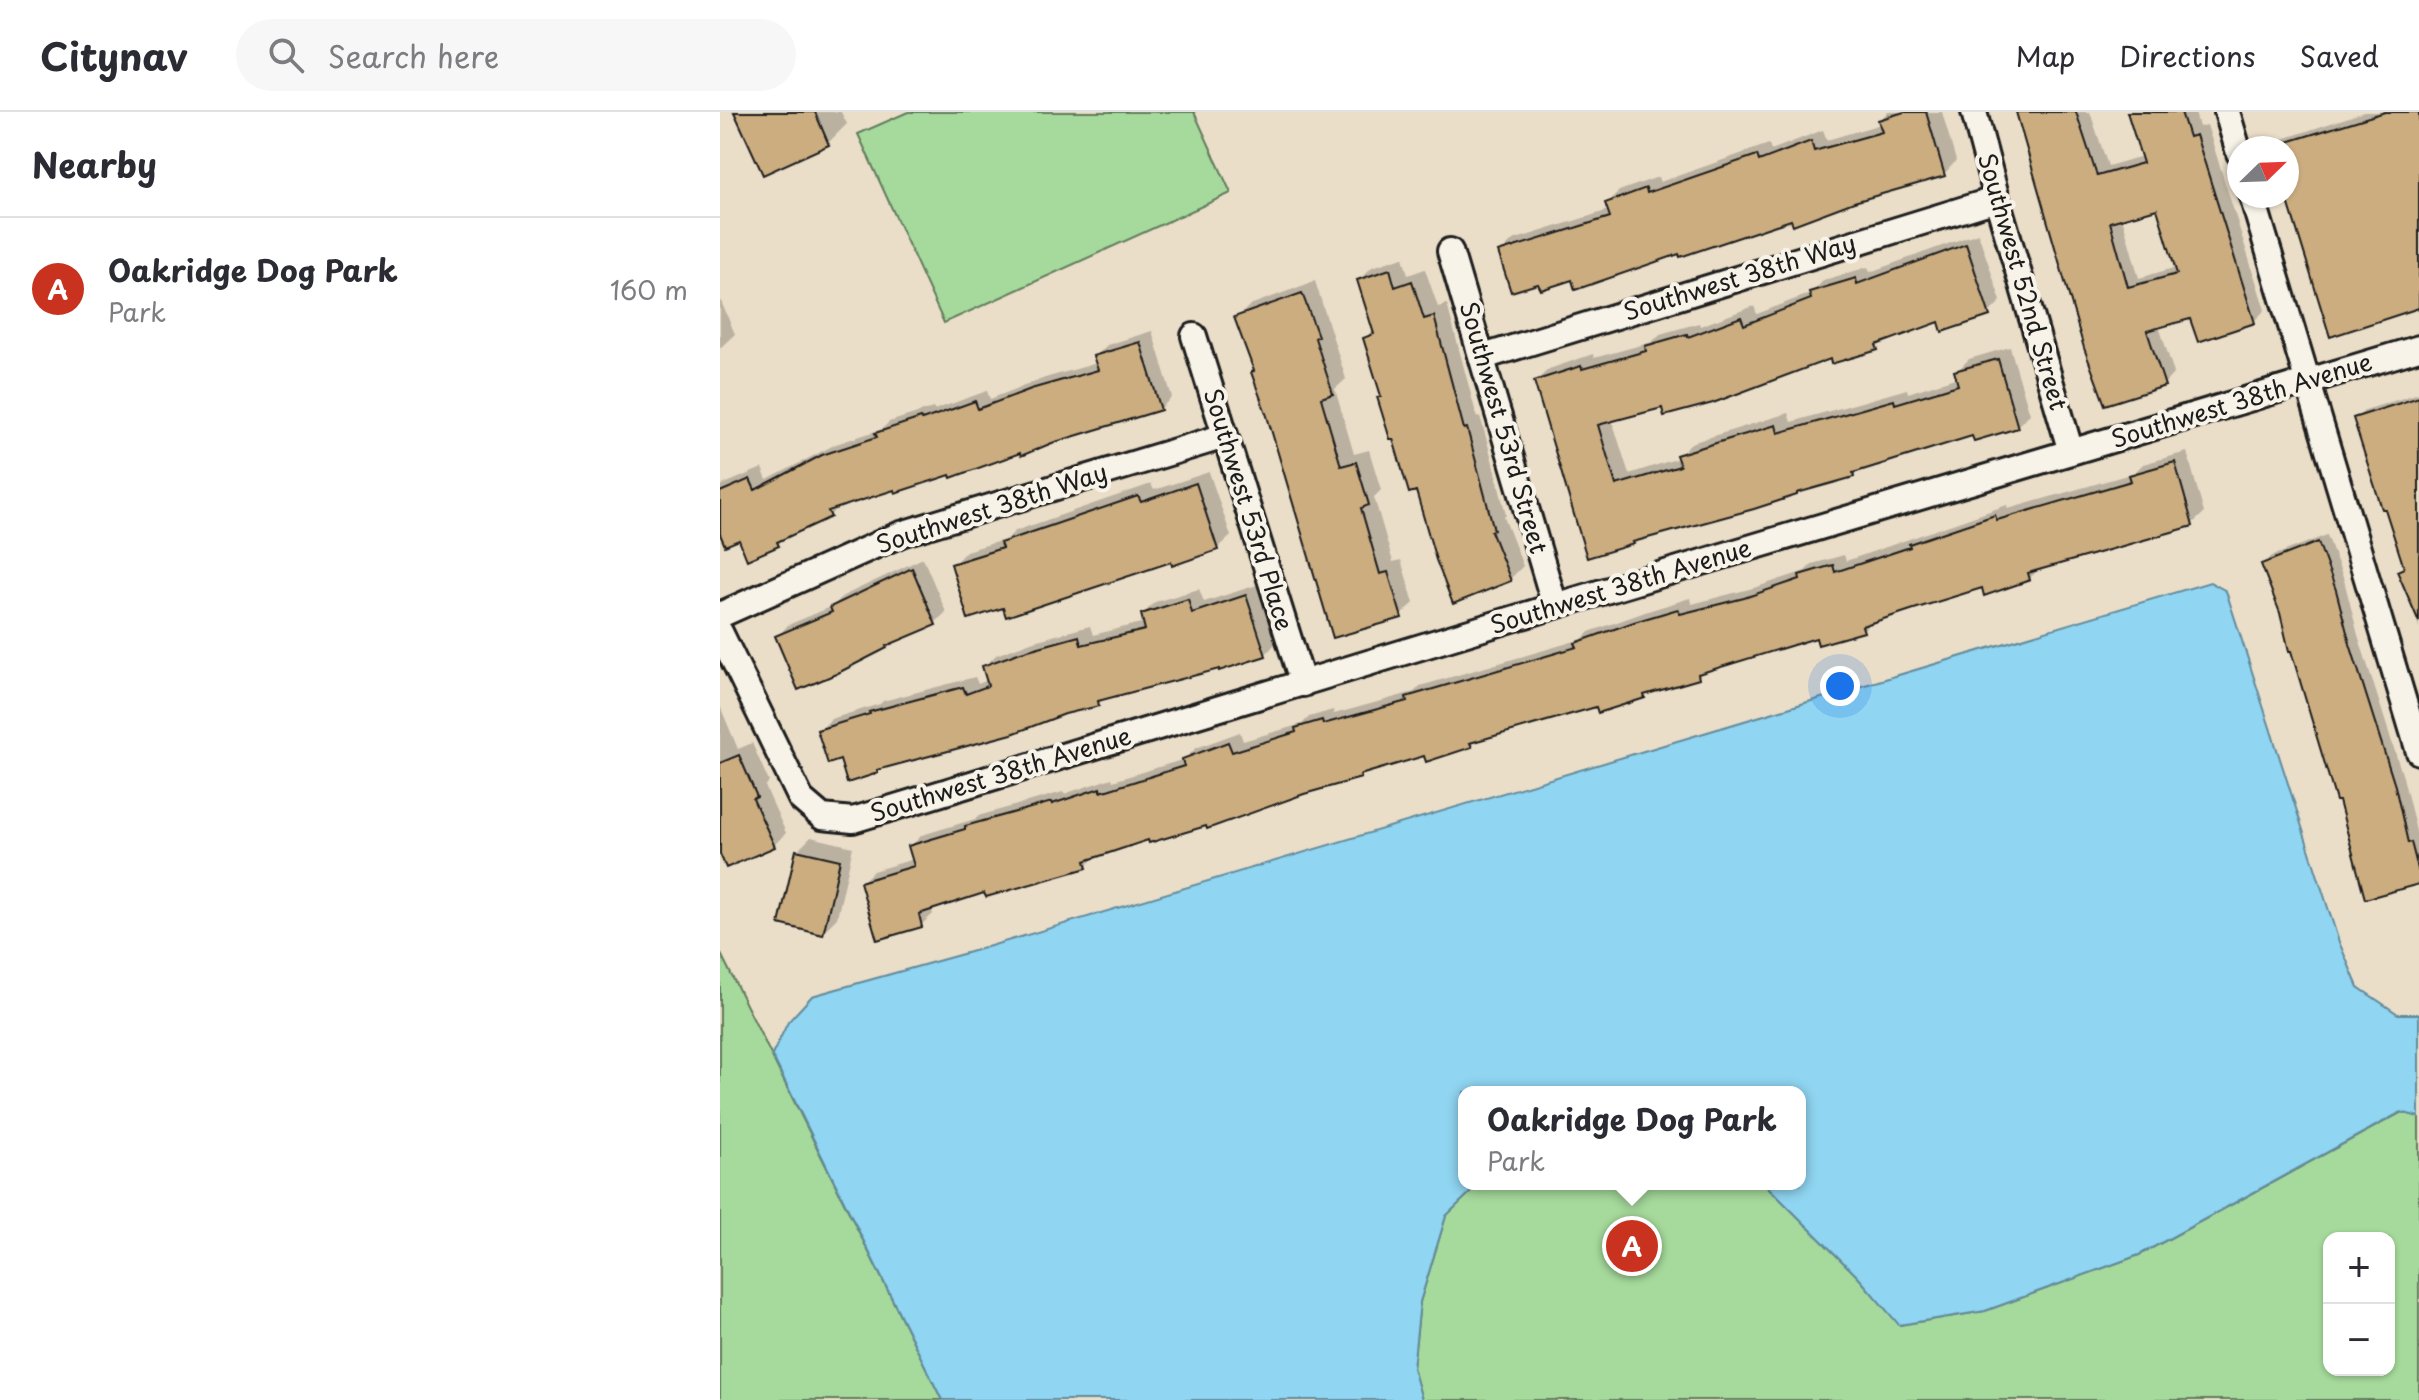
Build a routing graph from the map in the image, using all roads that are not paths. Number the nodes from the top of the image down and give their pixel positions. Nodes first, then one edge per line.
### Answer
1 (1974, 112) edge
2 (2235, 114) edge
3 (2237, 136) edge
4 (1997, 199) junction
5 (2256, 208) edge
6 (1450, 251) dead end
7 (1194, 336) dead end
8 (2419, 348) edge
9 (1483, 357) junction
10 (2307, 382) junction
11 (1225, 436) junction
12 (2071, 452) junction
13 (1555, 606) junction
14 (720, 615) edge
15 (720, 632) edge
16 (1303, 684) junction
17 (2419, 752) edge

1 - 4 street, Southwest 52nd Street
2 - 3 street
4 - 9 street, Southwest 38th Way
4 - 12 street, Southwest 52nd Street
5 - 10 street
6 - 9 street, Southwest 53rd Street
7 - 11 street, Southwest 53rd Place
8 - 10 street, Southwest 38th Avenue
9 - 13 street, Southwest 53rd Street
10 - 12 street, Southwest 38th Avenue
10 - 17 street
11 - 14 street, Southwest 38th Way
11 - 16 street, Southwest 53rd Place
12 - 13 street, Southwest 38th Avenue
13 - 16 street, Southwest 38th Avenue
15 - 16 street, Southwest 38th Avenue

